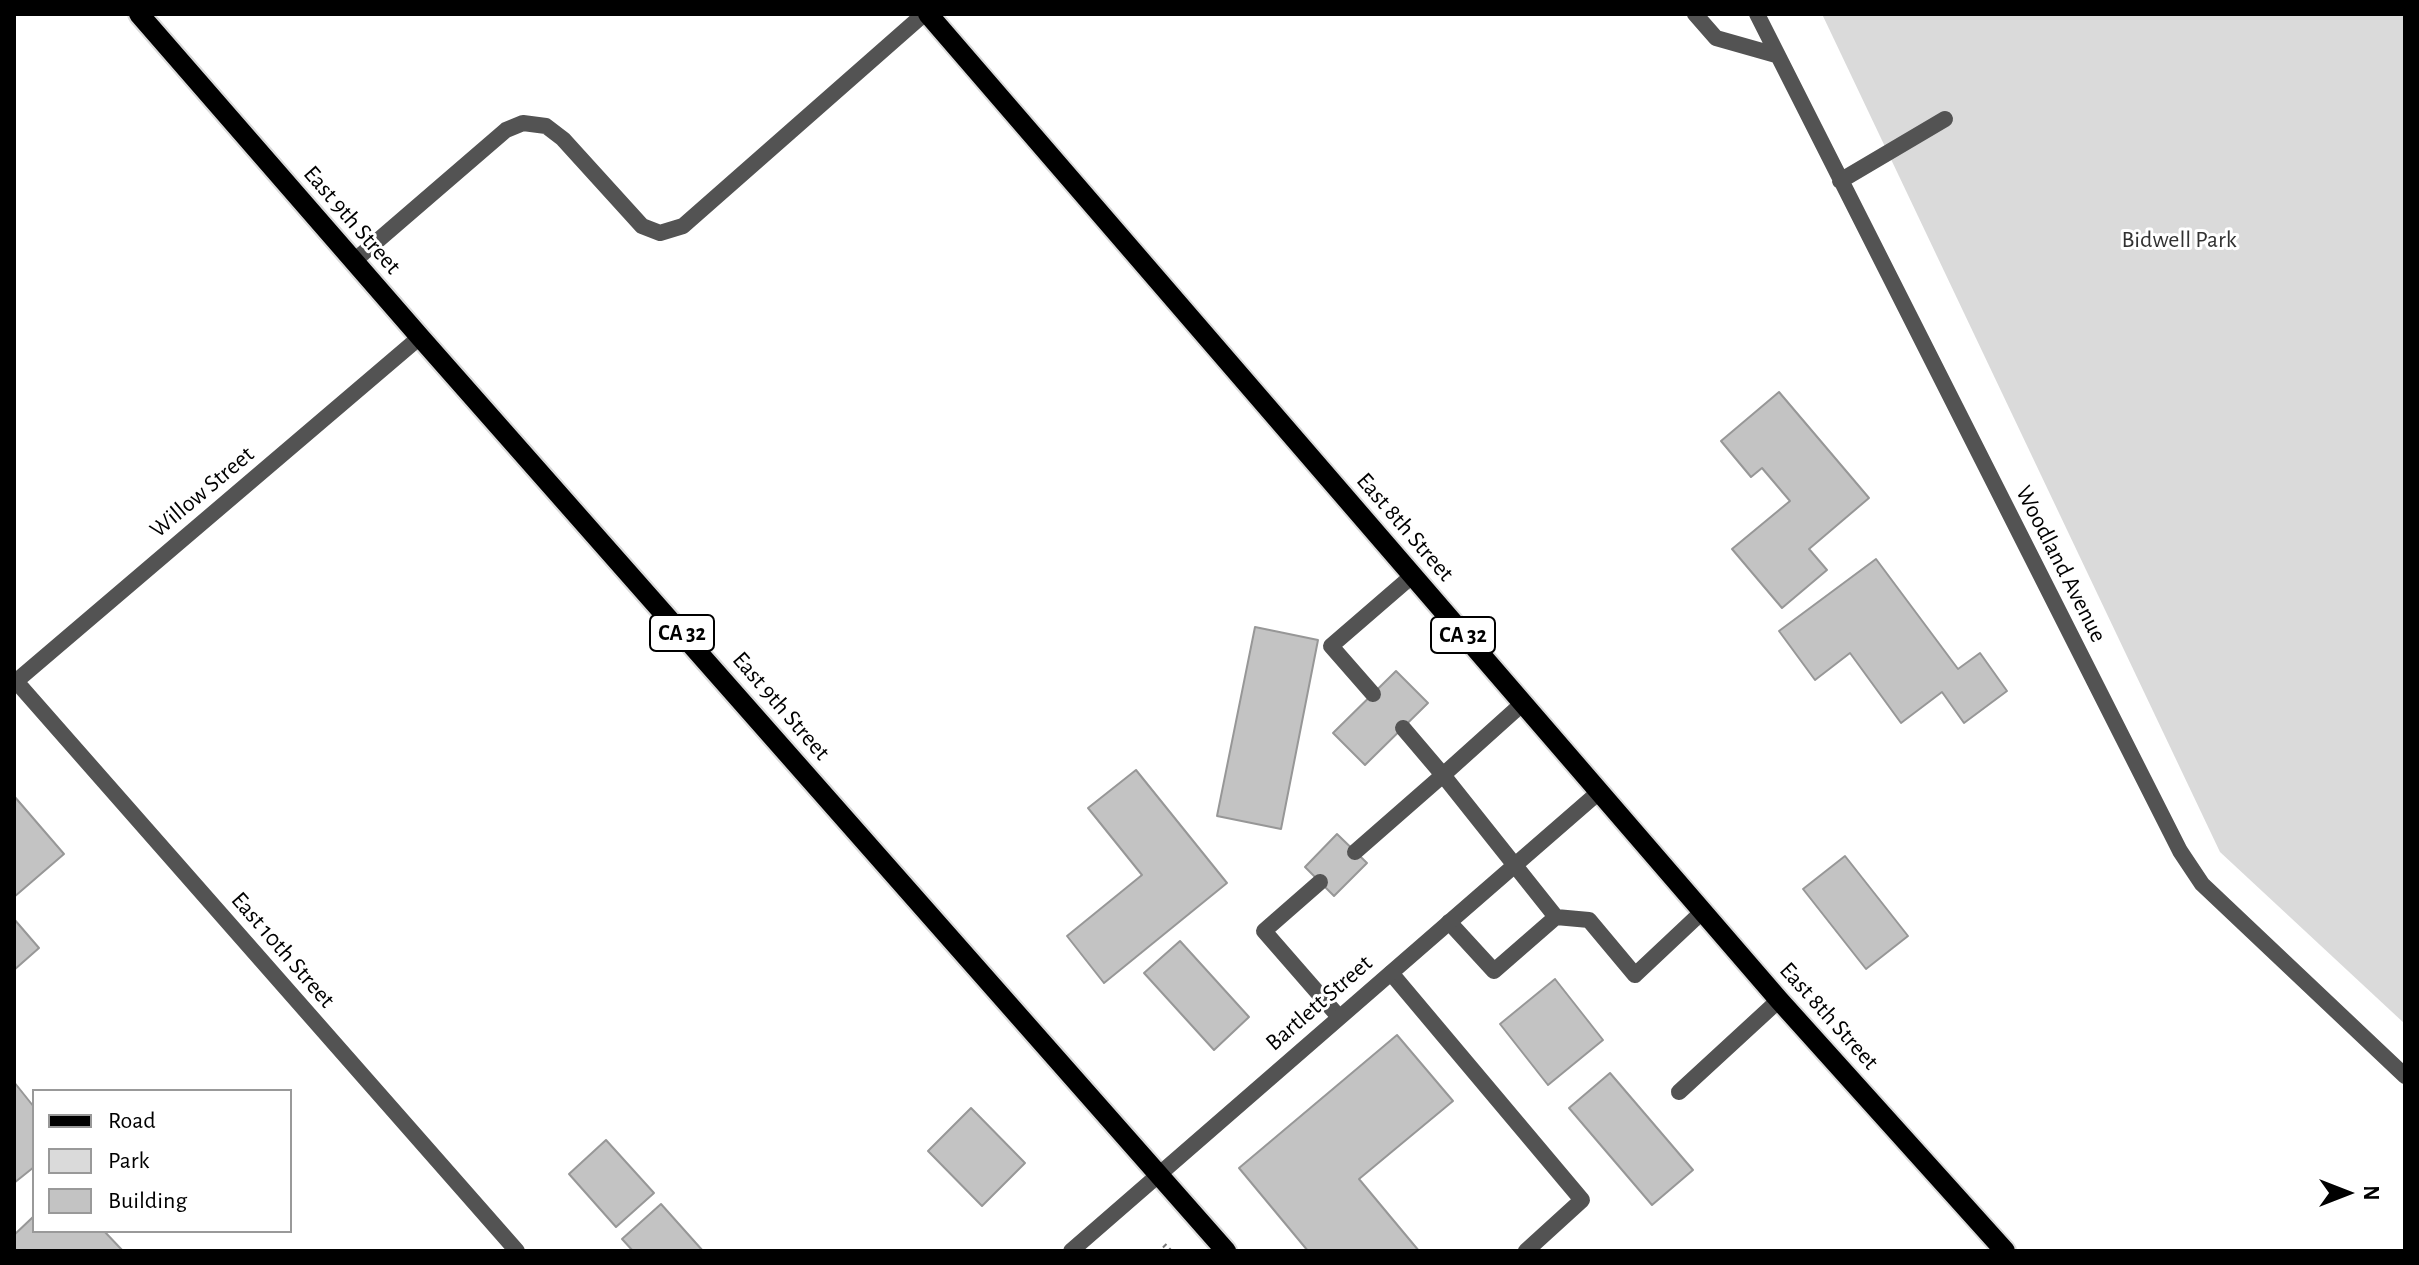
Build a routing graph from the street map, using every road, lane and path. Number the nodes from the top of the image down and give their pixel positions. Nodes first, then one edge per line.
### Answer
1 (139, 14) edge
2 (926, 14) edge
3 (1695, 14) edge
4 (1757, 14) edge
5 (1776, 55) junction
6 (1945, 119) dead end
7 (1840, 181) junction
8 (354, 261) junction
9 (420, 337) junction
10 (1412, 576) junction
11 (15, 681) edge
12 (1373, 694) dead end
13 (1522, 704) junction
14 (1403, 728) dead end
15 (1443, 775) junction
16 (1599, 792) junction
17 (1355, 852) dead end
18 (1516, 864) junction
19 (1320, 882) dead end
20 (1702, 912) junction
21 (1556, 917) junction
22 (1449, 922) junction
23 (1391, 973) junction
24 (1779, 1000) junction
25 (1339, 1017) junction
26 (2405, 1076) edge
27 (1679, 1092) dead end
28 (1159, 1174) junction
29 (1164, 1245) dead end
30 (517, 1251) edge
31 (1071, 1251) edge
32 (1170, 1251) edge
33 (1226, 1251) edge
34 (1526, 1251) edge
35 (2005, 1251) edge

1 - 8 main road, East 9th Street / CA 32
2 - 8 street
2 - 10 main road, East 8th Street / CA 32
3 - 5 street
4 - 5 street, Woodland Avenue
5 - 7 street, Woodland Avenue
6 - 7 street
7 - 26 street, Woodland Avenue
8 - 9 main road, East 9th Street / CA 32
9 - 11 street, Willow Street
9 - 28 main road, East 9th Street / CA 32
10 - 12 street
10 - 13 main road, East 8th Street / CA 32
11 - 30 street, East 10th Street
13 - 15 street
13 - 16 main road, East 8th Street / CA 32
14 - 15 street
15 - 17 street
15 - 18 street
16 - 18 street, Bartlett Street
16 - 20 main road, East 8th Street / CA 32
18 - 21 street
18 - 22 street, Bartlett Street
19 - 25 street
20 - 21 street
20 - 24 main road, East 8th Street / CA 32
21 - 22 street
22 - 23 street, Bartlett Street
23 - 25 street, Bartlett Street
23 - 34 street
24 - 27 street
24 - 35 main road, East 8th Street / CA 32
25 - 28 street, Bartlett Street
28 - 31 street, Bartlett Street
28 - 33 main road, East 9th Street / CA 32
29 - 32 path

